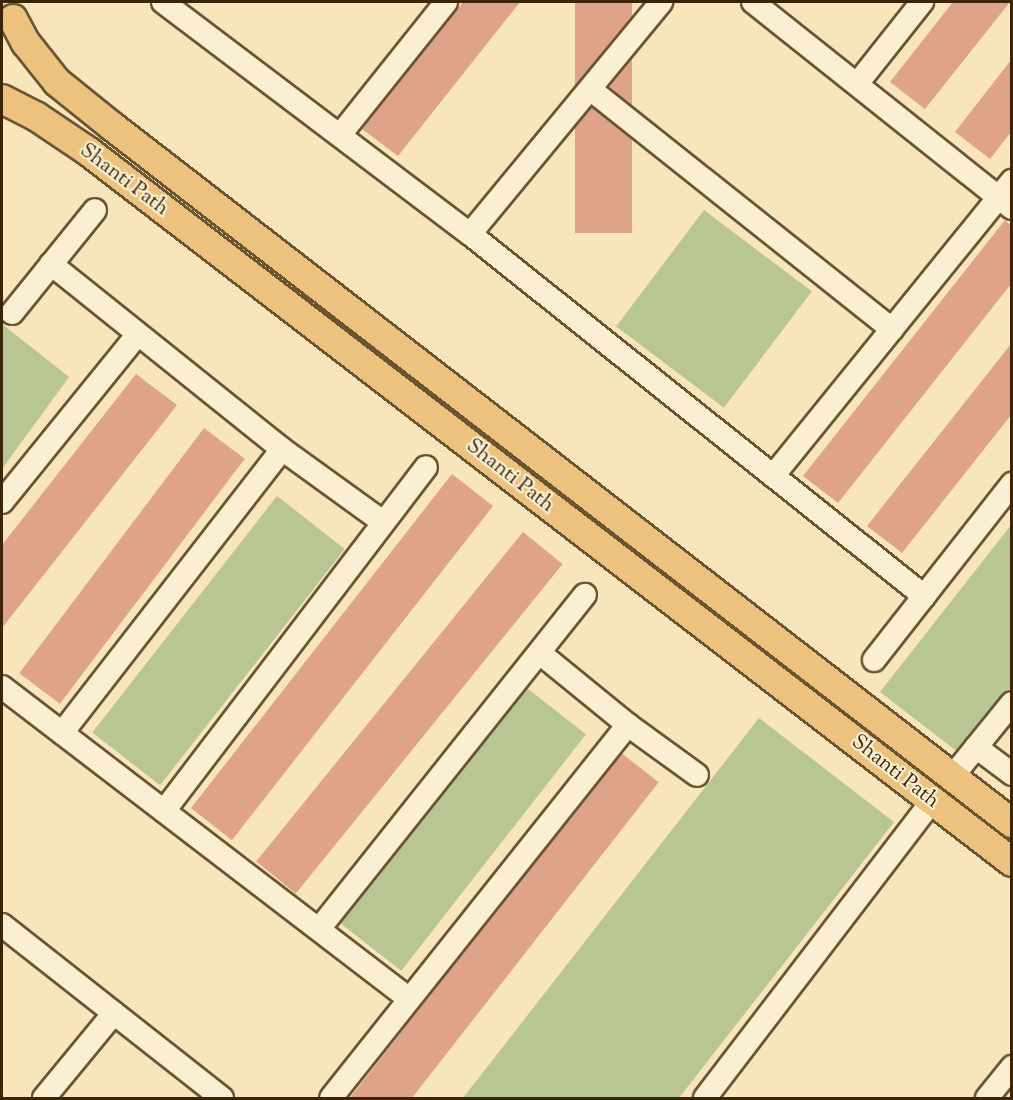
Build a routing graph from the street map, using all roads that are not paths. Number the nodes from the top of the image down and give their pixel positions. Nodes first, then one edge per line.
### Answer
1 (163, 2) edge
2 (446, 2) edge
3 (661, 2) edge
4 (753, 2) edge
5 (922, 2) edge
6 (15, 10) edge
7 (2, 46) edge
8 (857, 84) junction
9 (590, 89) junction
10 (2, 99) edge
11 (340, 135) junction
12 (1007, 195) edge
13 (95, 210) dead end
14 (471, 234) junction
15 (51, 264) junction
16 (12, 313) dead end
17 (892, 329) junction
18 (137, 335) junction
19 (282, 449) junction
20 (426, 468) dead end
21 (773, 476) junction
22 (1011, 484) edge
23 (2, 502) edge
24 (383, 522) junction
25 (585, 595) dead end
26 (924, 596) junction
27 (541, 654) junction
28 (874, 660) dead end
29 (2, 689) edge
30 (1011, 703) edge
31 (628, 725) junction
32 (63, 733) junction
33 (976, 747) junction
34 (1011, 774) edge
35 (698, 775) dead end
36 (952, 777) junction
37 (932, 801) junction
38 (164, 811) junction
39 (1011, 823) edge
40 (1011, 862) edge
41 (2, 925) edge
42 (319, 929) junction
43 (408, 998) junction
44 (114, 1013) junction
45 (1011, 1067) edge
46 (44, 1098) edge
47 (222, 1098) edge
48 (331, 1098) edge
49 (705, 1098) edge
50 (987, 1098) edge

1 - 11 street
2 - 11 street
3 - 9 street
4 - 8 street
5 - 8 street
6 - 7 main road
6 - 36 main road, Shanti Path
8 - 12 street
9 - 14 street
9 - 17 street
10 - 37 main road, Shanti Path
11 - 14 street
12 - 17 street
13 - 15 street
14 - 21 street
15 - 16 street
15 - 18 street
17 - 21 street
18 - 19 street
18 - 23 street
19 - 24 street
19 - 32 street
20 - 24 street
21 - 26 street
22 - 26 street
24 - 38 street
25 - 27 street
26 - 28 street
27 - 31 street
27 - 42 street
29 - 32 street
30 - 33 street
31 - 35 street
31 - 43 street
32 - 38 street
33 - 34 street
33 - 36 street
36 - 39 main road, Shanti Path
37 - 40 main road, Shanti Path
37 - 49 street
38 - 42 street
41 - 44 street
42 - 43 street
43 - 48 street
44 - 46 street
44 - 47 street
45 - 50 street

